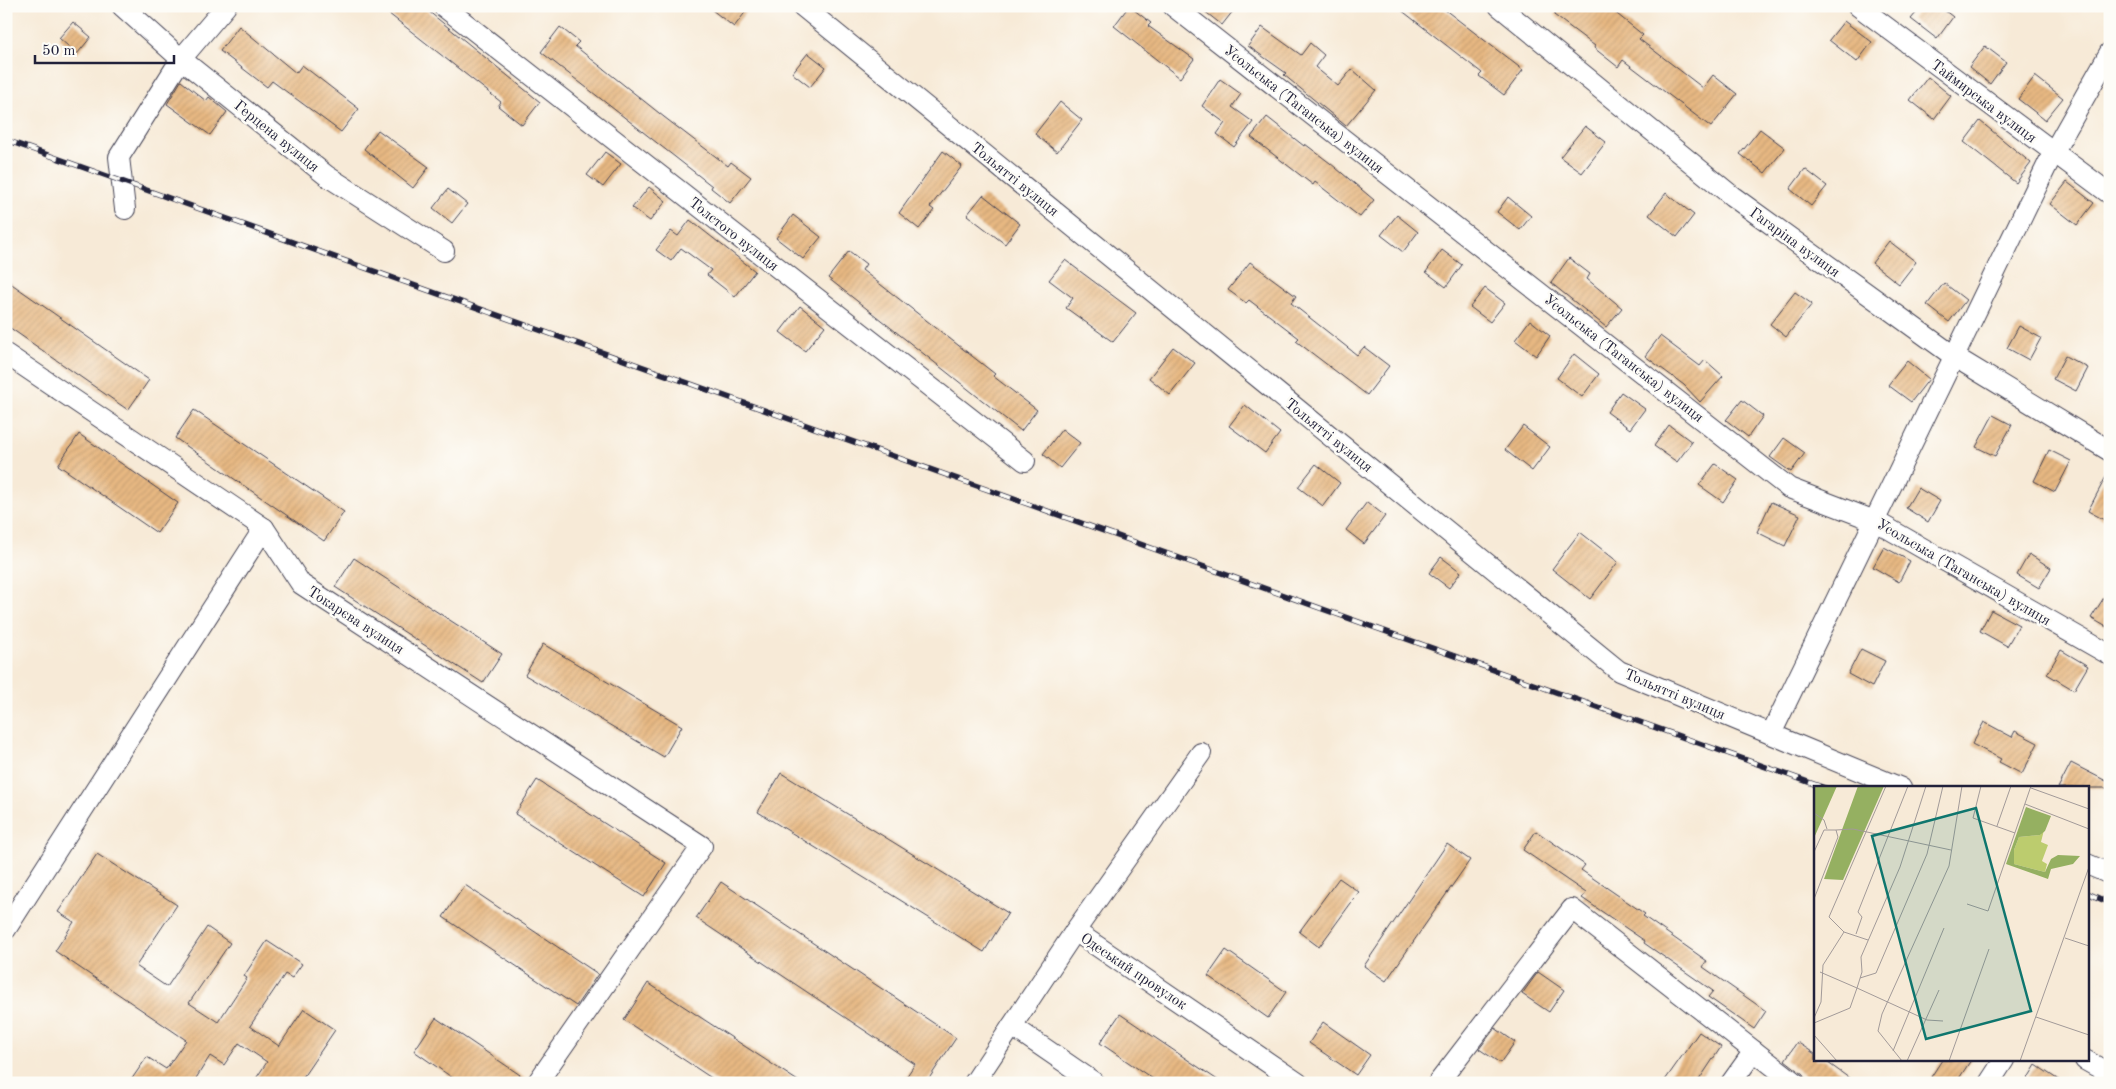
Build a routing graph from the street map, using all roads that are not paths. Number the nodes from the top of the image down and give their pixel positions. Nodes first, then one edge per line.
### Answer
1 (122, 6) edge
2 (226, 6) edge
3 (443, 6) edge
4 (802, 6) edge
5 (1173, 6) edge
6 (1499, 6) edge
7 (1858, 6) edge
8 (2110, 52) edge
9 (181, 59) junction
10 (2053, 153) junction
11 (2110, 194) edge
12 (126, 209) dead end
13 (444, 251) dead end
14 (6, 354) edge
15 (1955, 357) junction
16 (2110, 451) edge
17 (1025, 461) dead end
18 (1875, 521) junction
19 (264, 528) junction
20 (2110, 655) edge
21 (1771, 734) junction
22 (1200, 753) dead end
23 (1896, 786) edge
24 (2088, 864) edge
25 (2110, 874) edge
26 (6, 929) edge
27 (1075, 931) junction
28 (1012, 1026) junction
29 (1754, 1051) junction
30 (2003, 1062) edge
31 (2088, 1062) edge
32 (2110, 1074) edge
33 (537, 1083) edge
34 (974, 1083) edge
35 (1096, 1083) edge
36 (1298, 1083) edge
37 (1438, 1083) edge
38 (1731, 1083) edge
39 (1795, 1083) edge
40 (1988, 1083) edge

1 - 9 street, Герцена вулиця
2 - 9 street
3 - 17 street, Толстого вулиця
4 - 21 street, Тольятті вулиця
5 - 18 street, Усольська (Таганська) вулиця
6 - 15 street, Гагаріна вулиця
7 - 10 street, Таймирська вулиця
8 - 10 street
9 - 12 street
9 - 13 street, Герцена вулиця
10 - 11 street, Таймирська вулиця
10 - 15 street
14 - 19 street, Токарєва вулиця
15 - 16 street, Гагаріна вулиця
15 - 18 street
18 - 20 street, Усольська (Таганська) вулиця
18 - 21 street
19 - 26 street
19 - 33 street, Токарєва вулиця
21 - 23 street, Тольятті вулиця
22 - 27 street, Одеський провулок
24 - 25 street
27 - 28 street
27 - 36 street, Одеський провулок
28 - 34 street
28 - 35 street
29 - 37 street
29 - 38 street
29 - 39 street
30 - 40 street
31 - 32 street

